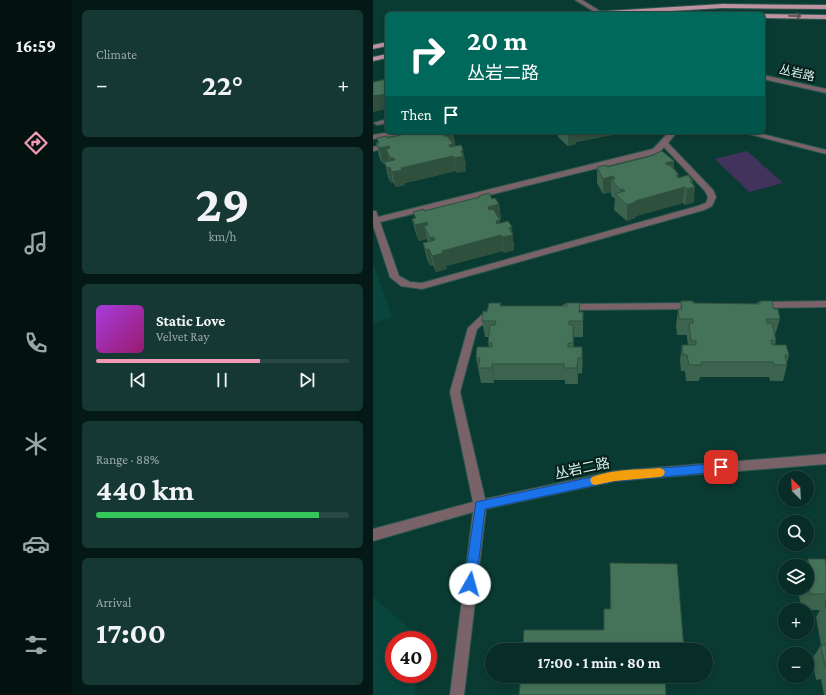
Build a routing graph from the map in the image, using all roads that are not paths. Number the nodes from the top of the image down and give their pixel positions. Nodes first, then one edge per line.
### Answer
1 (577, 0) edge
2 (826, 7) edge
3 (600, 12) joint
4 (765, 16) edge
5 (826, 17) edge
6 (385, 44) edge
7 (373, 47) edge
8 (385, 56) edge
9 (373, 59) edge
10 (765, 77) edge
11 (826, 92) edge
12 (385, 121) edge
13 (377, 123) dead end
14 (392, 134) edge
15 (671, 134) edge
16 (753, 134) edge
17 (373, 137) edge
18 (663, 143) junction
19 (396, 144) edge
20 (373, 149) edge
21 (656, 151) junction
22 (671, 151) junction
23 (826, 152) edge
24 (374, 216) edge
25 (826, 304) edge
26 (747, 305) edge
27 (708, 306) edge
28 (558, 307) edge
29 (502, 308) edge
30 (826, 459) edge
31 (480, 505) junction
32 (373, 535) edge
33 (457, 695) edge

1 - 3 street
2 - 3 main road
4 -> 5 main road
6 - 7 main road
8 - 9 main road
10 - 11 street, 丛岩路
12 - 13 street
14 - 17 street
15 - 18 street
16 - 23 street
18 - 21 street
18 - 22 street
19 - 20 street
21 - 22 street
21 - 24 street
22 - 24 street
25 - 26 street
27 - 28 street
29 - 31 street
30 - 31 street, 丛岩二路
31 - 32 street, 丛岩二路
31 - 33 street

